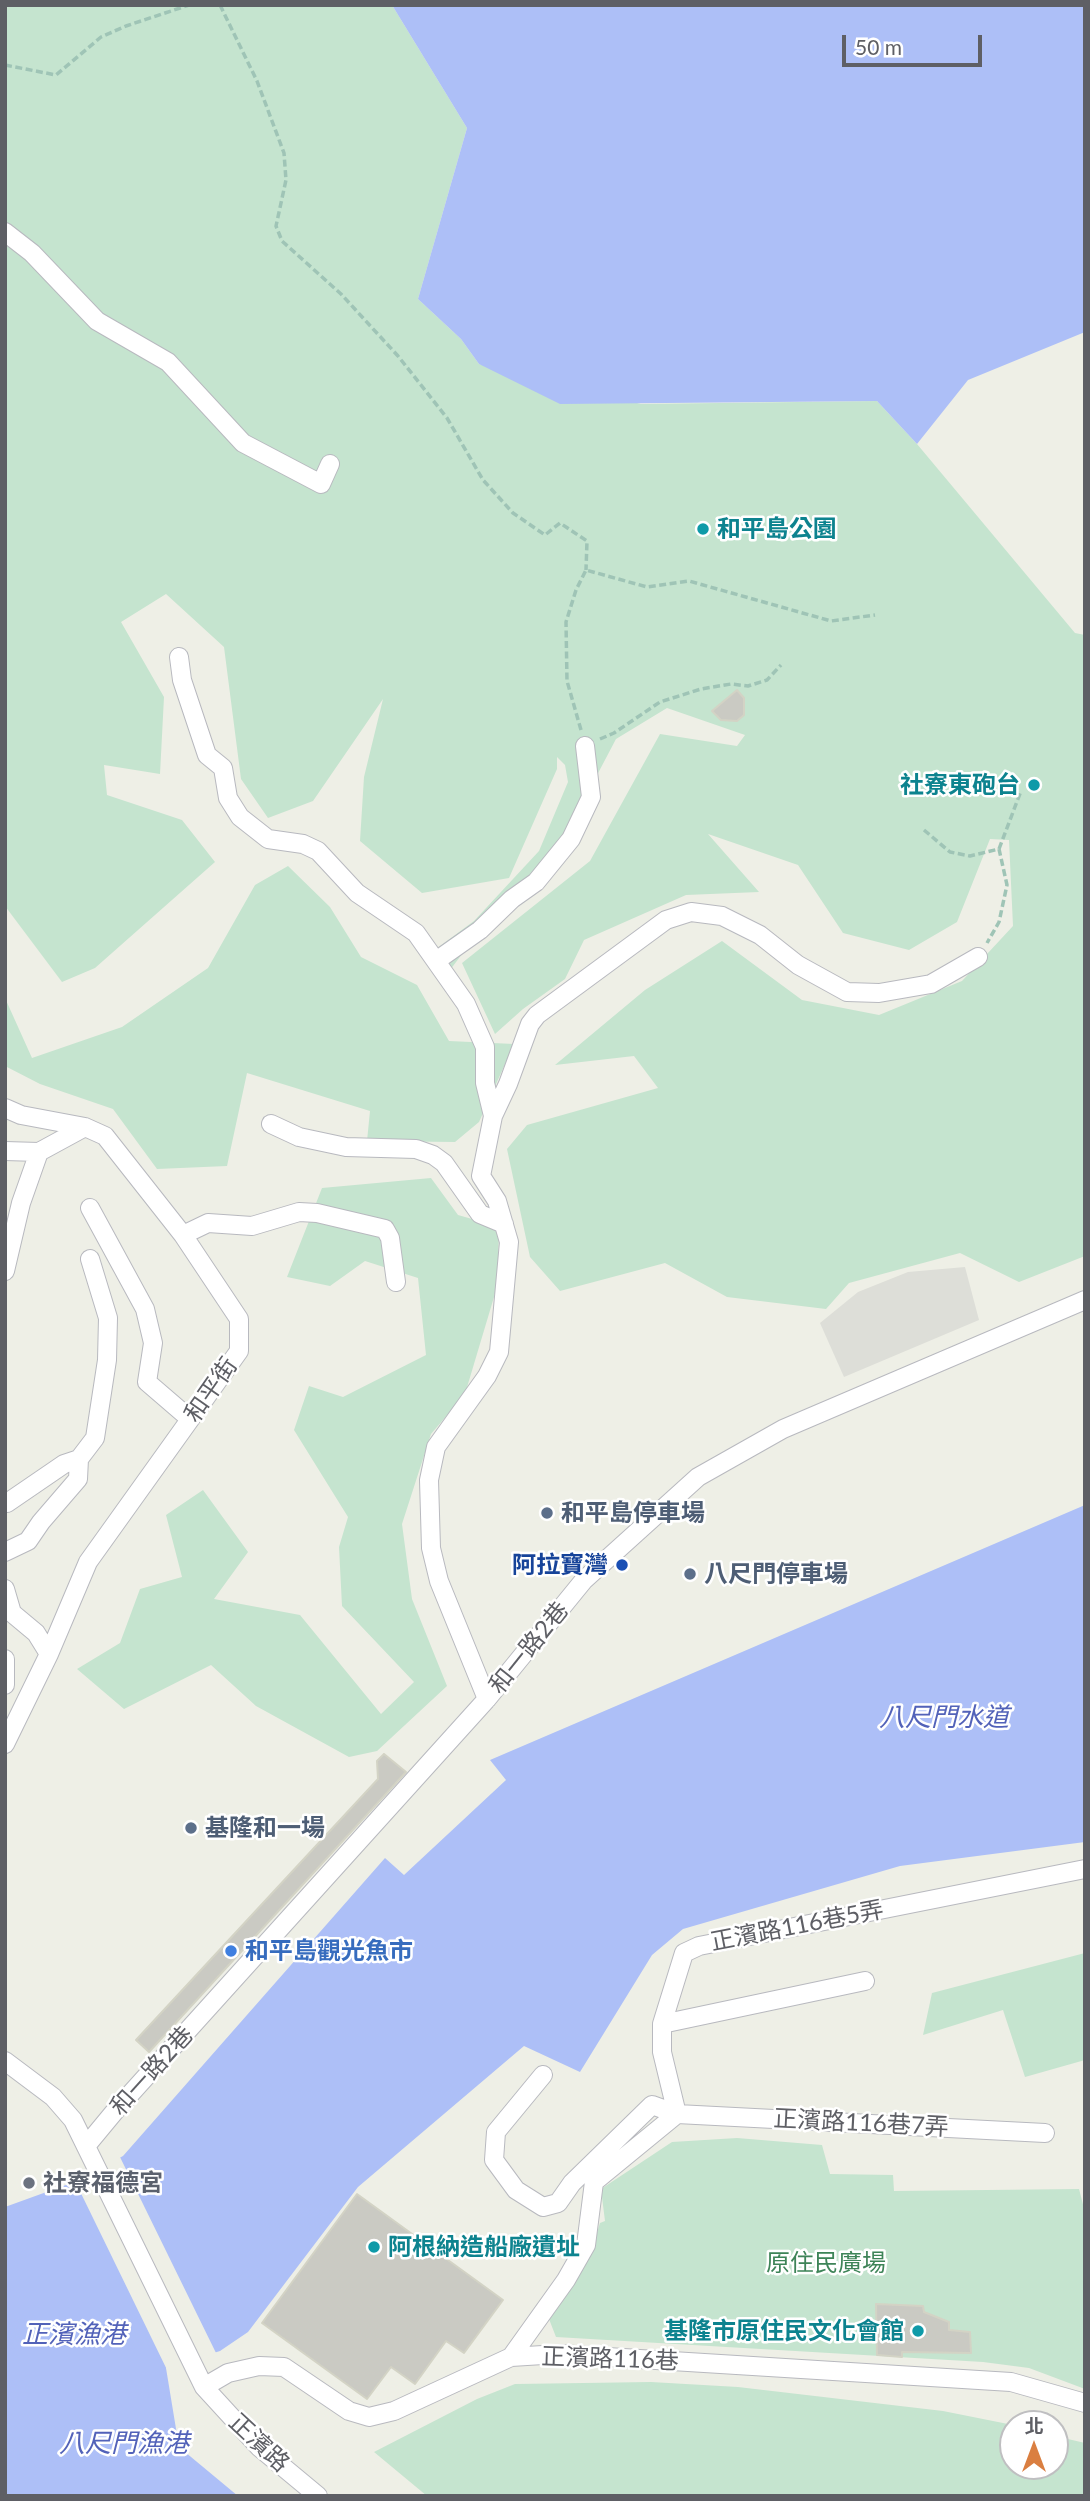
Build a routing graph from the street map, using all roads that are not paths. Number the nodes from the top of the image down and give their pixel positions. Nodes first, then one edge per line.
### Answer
1 (5, 232) edge
2 (330, 464) dead end
3 (178, 657) dead end
4 (585, 746) road end
5 (978, 957) road end
6 (436, 961) junction
7 (5, 1108) edge
8 (493, 1116) junction
9 (271, 1124) dead end
10 (85, 1127) junction
11 (5, 1151) edge
12 (38, 1152) junction
13 (90, 1208) dead end
14 (504, 1223) junction
15 (183, 1235) junction
16 (90, 1259) dead end
17 (5, 1271) edge
18 (396, 1282) dead end
19 (1085, 1300) edge
20 (190, 1419) junction
21 (79, 1459) junction
22 (5, 1502) edge
23 (5, 1552) edge
24 (5, 1589) edge
25 (49, 1654) junction
26 (5, 1659) edge
27 (5, 1685) edge
28 (487, 1699) junction
29 (5, 1744) edge
30 (1085, 1869) edge
31 (865, 1981) dead end
32 (662, 2024) junction
33 (5, 2061) edge
34 (543, 2075) dead end
35 (677, 2113) junction
36 (1045, 2133) dead end
37 (88, 2150) junction
38 (512, 2357) junction
39 (204, 2387) junction
40 (1085, 2403) edge
41 (318, 2496) edge

1 - 2 street
3 - 6 street
4 - 6 street
5 - 8 street
6 - 8 street
7 - 10 street, 和平街
8 - 14 street
9 - 14 street
10 - 12 street
10 - 15 street, 和平街
11 - 12 street
12 - 17 street
13 - 20 street
14 - 28 street
15 - 18 street
15 - 20 street, 和平街
16 - 21 street
19 - 28 street, 和一路2巷
20 - 25 street, 和平街
21 - 22 street
21 - 23 street
24 - 25 street
25 - 29 street, 和平街
26 - 27 street
28 - 37 street, 和一路2巷
30 - 32 street, 正濱路116巷5弄
31 - 32 street
32 - 35 street, 正濱路116巷5弄
33 - 37 street, 正濱路
34 - 35 street, 正濱路116巷7弄
35 - 36 street, 正濱路116巷7弄
35 - 38 street
37 - 39 street, 正濱路
38 - 39 street, 正濱路116巷
38 - 40 street, 正濱路116巷
39 - 41 street, 正濱路

